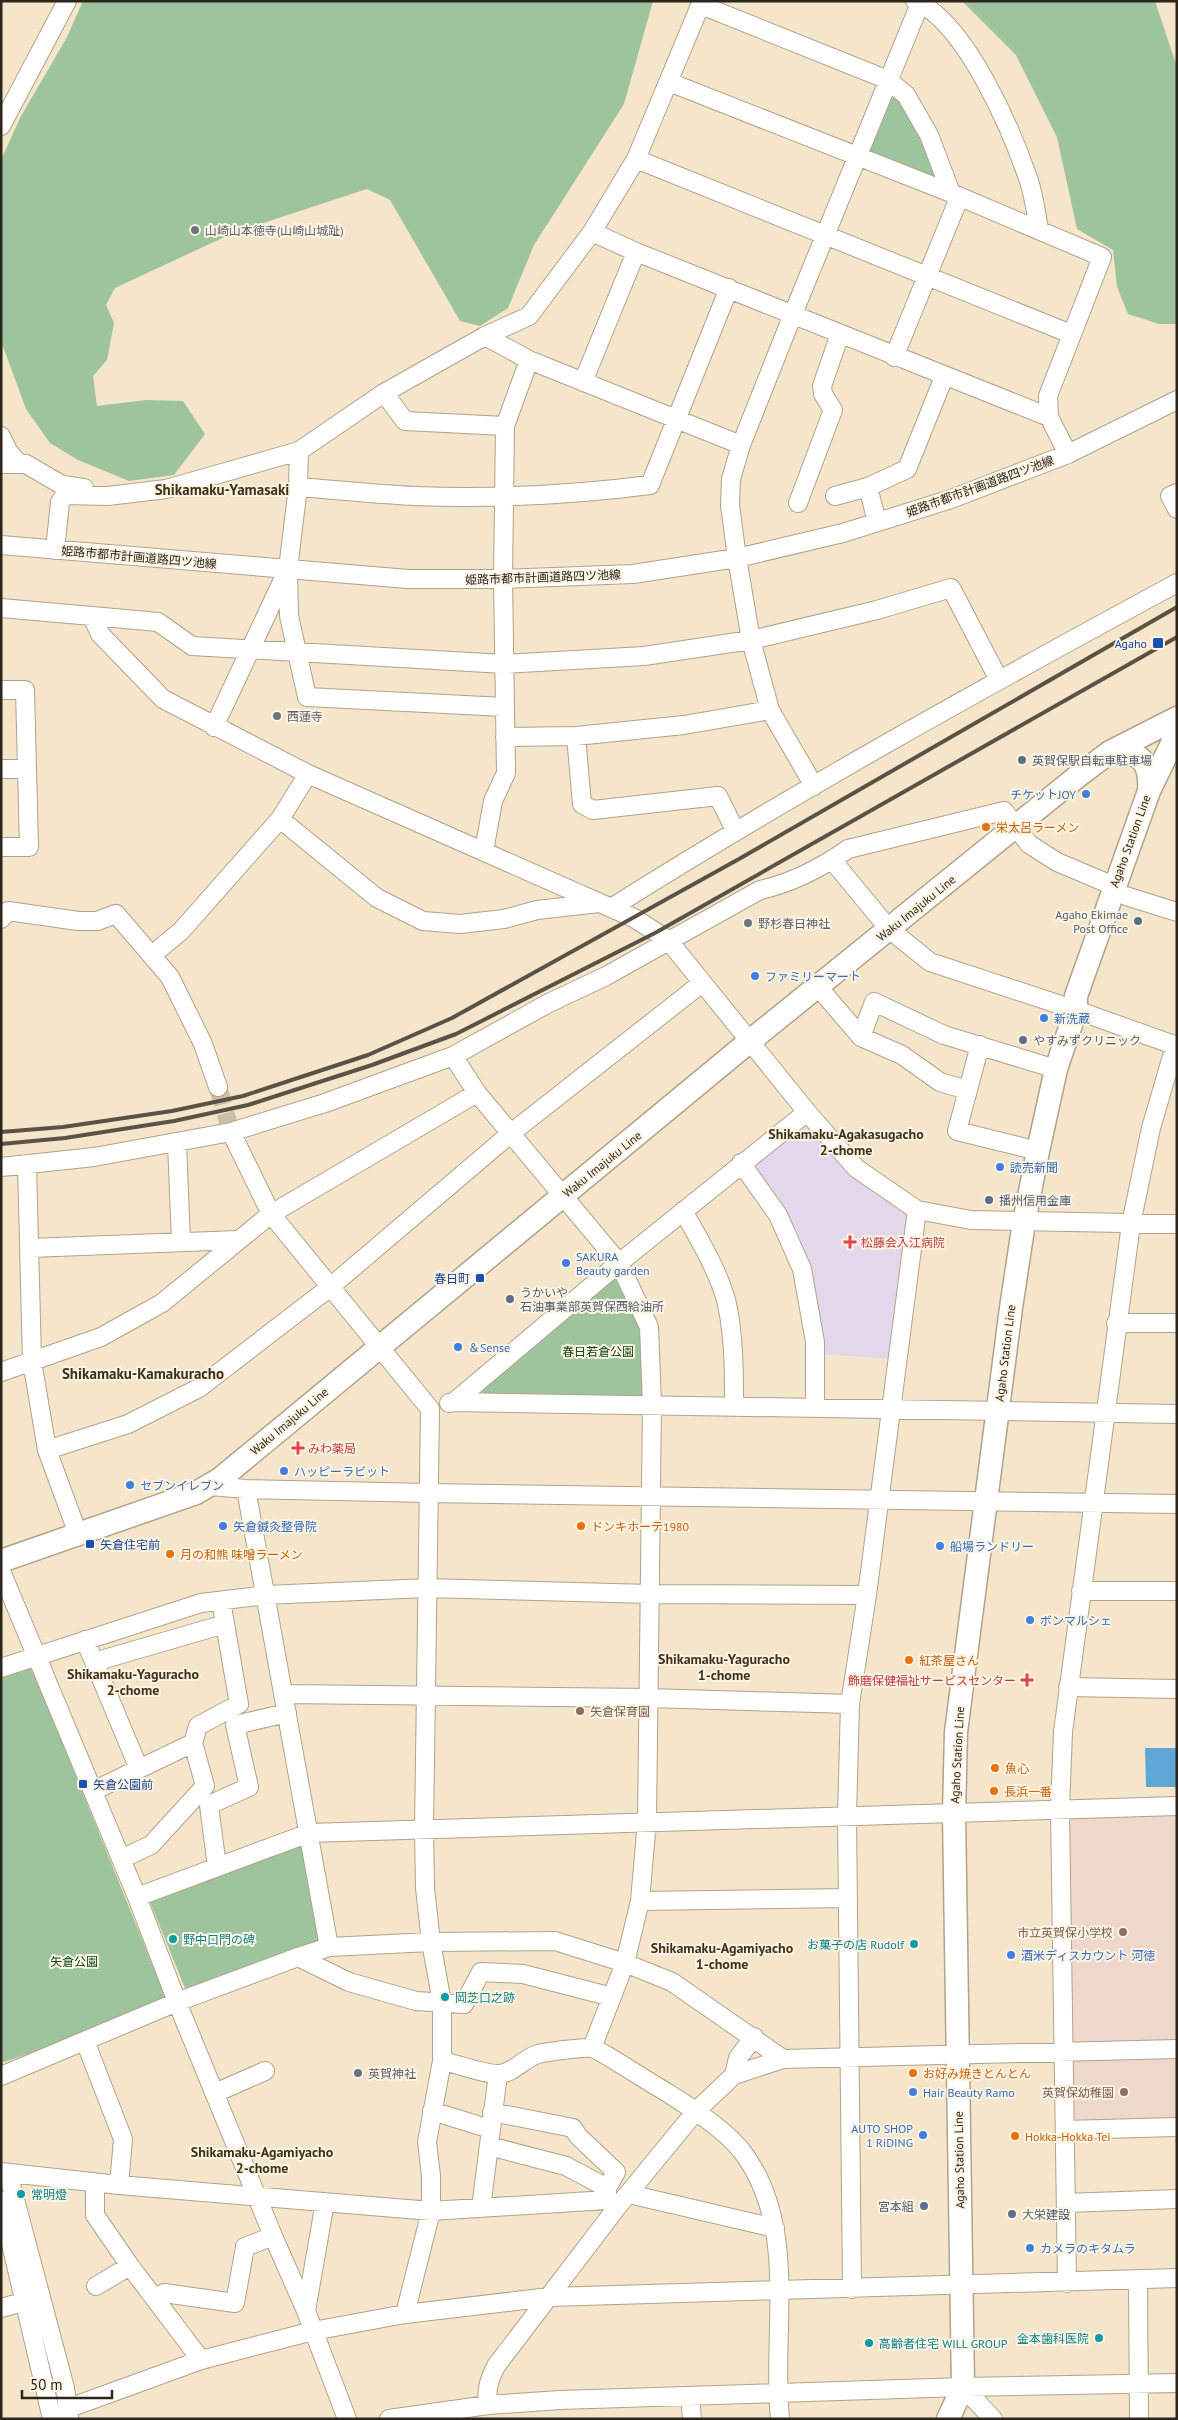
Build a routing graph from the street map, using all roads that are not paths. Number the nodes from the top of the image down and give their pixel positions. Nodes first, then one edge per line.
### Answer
1 (67, 1) edge
2 (919, 2) edge
3 (702, 3) edge
4 (888, 80) junction
5 (669, 82) junction
6 (1, 126) edge
7 (856, 156) junction
8 (636, 159) junction
9 (955, 195) junction
10 (1039, 229) junction
11 (592, 232) junction
12 (826, 235) junction
13 (636, 252) junction
14 (928, 275) junction
15 (728, 288) junction
16 (793, 314) junction
17 (840, 334) junction
18 (1070, 334) junction
19 (485, 336) junction
20 (894, 357) junction
21 (529, 360) junction
22 (944, 377) junction
23 (583, 382) junction
24 (384, 393) junction
25 (1177, 400) edge
26 (1049, 417) junction
27 (676, 420) junction
28 (505, 426) junction
29 (1, 436) edge
30 (741, 445) junction
31 (299, 451) junction
32 (1068, 454) junction
33 (1, 464) edge
34 (19, 464) junction
35 (298, 487) junction
36 (868, 487) junction
37 (1177, 493) edge
38 (503, 496) junction
39 (835, 496) dead end
40 (798, 504) dead end
41 (1177, 509) edge
42 (877, 522) junction
43 (1, 546) edge
44 (55, 550) junction
45 (737, 558) junction
46 (288, 569) junction
47 (503, 579) junction
48 (1177, 584) edge
49 (1, 608) edge
50 (92, 616) junction
51 (751, 640) junction
52 (253, 649) junction
53 (297, 653) junction
54 (504, 664) junction
55 (999, 680) junction
56 (1, 690) edge
57 (504, 707) junction
58 (770, 710) junction
59 (1177, 718) edge
60 (214, 727) junction
61 (1177, 733) edge
62 (505, 736) junction
63 (576, 736) junction
64 (1110, 752) junction
65 (1177, 762) edge
66 (1, 769) edge
67 (27, 769) junction
68 (308, 774) junction
69 (814, 786) junction
70 (1149, 791) junction
71 (280, 819) junction
72 (1016, 827) junction
73 (735, 830) junction
74 (1, 847) edge
75 (484, 851) junction
76 (832, 860) junction
77 (1120, 891) junction
78 (606, 905) junction
79 (1177, 912) edge
80 (1, 919) edge
81 (889, 929) junction
82 (668, 940) junction
83 (152, 955) junction
84 (702, 983) junction
85 (819, 988) junction
86 (1076, 1010) junction
87 (861, 1037) junction
88 (750, 1042) junction
89 (980, 1046) junction
90 (1176, 1046) edge
91 (453, 1056) junction
92 (1056, 1069) junction
93 (218, 1087) tunnel mouth
94 (967, 1090) junction
95 (477, 1094) junction
96 (807, 1112) junction
97 (231, 1132) junction
98 (510, 1134) junction
99 (177, 1142) junction
100 (1038, 1151) junction
101 (741, 1163) junction
102 (27, 1164) junction
103 (1, 1166) edge
104 (562, 1196) junction
105 (917, 1210) junction
106 (683, 1211) junction
107 (271, 1214) junction
108 (1024, 1222) junction
109 (1131, 1224) junction
110 (1177, 1224) edge
111 (238, 1240) junction
112 (181, 1242) junction
113 (30, 1248) junction
114 (618, 1264) junction
115 (329, 1288) junction
116 (1116, 1323) junction
117 (1177, 1323) edge
118 (380, 1346) junction
119 (32, 1362) junction
120 (1, 1372) edge
121 (454, 1402) junction
122 (652, 1404) junction
123 (734, 1406) junction
124 (814, 1407) junction
125 (891, 1409) junction
126 (430, 1410) junction
127 (998, 1411) junction
128 (1104, 1413) junction
129 (1177, 1414) edge
130 (47, 1450) junction
131 (210, 1486) junction
132 (246, 1489) junction
133 (429, 1493) junction
134 (651, 1496) junction
135 (880, 1498) junction
136 (985, 1501) junction
137 (1092, 1502) junction
138 (1177, 1504) edge
139 (78, 1534) junction
140 (1, 1561) edge
141 (1, 1570) edge
142 (427, 1588) junction
143 (1081, 1591) junction
144 (1177, 1591) edge
145 (651, 1594) junction
146 (266, 1595) junction
147 (867, 1595) junction
148 (221, 1600) junction
149 (225, 1624) junction
150 (85, 1640) junction
151 (37, 1655) junction
152 (94, 1662) junction
153 (1, 1668) edge
154 (1068, 1687) junction
155 (1177, 1689) edge
156 (283, 1694) junction
157 (425, 1695) junction
158 (649, 1698) junction
159 (850, 1704) junction
160 (287, 1713) junction
161 (193, 1743) junction
162 (139, 1769) junction
163 (93, 1791) junction
164 (1177, 1806) edge
165 (1060, 1809) junction
166 (954, 1814) junction
167 (847, 1815) junction
168 (647, 1821) junction
169 (424, 1829) junction
170 (309, 1833) junction
171 (121, 1859) junction
172 (217, 1867) junction
173 (136, 1897) junction
174 (848, 1898) junction
175 (640, 1901) junction
176 (431, 1942) junction
177 (329, 1947) junction
178 (298, 1956) junction
179 (625, 1963) junction
180 (612, 1998) junction
181 (177, 2002) junction
182 (442, 2002) junction
183 (754, 2037) junction
184 (85, 2041) junction
185 (592, 2048) junction
186 (1177, 2049) edge
187 (1064, 2053) junction
188 (957, 2056) junction
189 (783, 2058) junction
190 (850, 2058) junction
191 (442, 2061) junction
192 (265, 2071) dead end
193 (498, 2074) junction
194 (734, 2075) junction
195 (1, 2076) edge
196 (215, 2092) junction
197 (432, 2111) junction
198 (696, 2111) junction
199 (1177, 2127) edge
200 (490, 2129) junction
201 (1065, 2130) junction
202 (5, 2172) edge
203 (96, 2182) junction
204 (119, 2185) junction
205 (257, 2197) junction
206 (615, 2197) junction
207 (1177, 2199) edge
208 (1, 2201) edge
209 (325, 2202) junction
210 (1066, 2203) junction
211 (481, 2208) junction
212 (431, 2211) junction
213 (776, 2228) junction
214 (273, 2236) junction
215 (130, 2266) junction
216 (1177, 2278) edge
217 (1138, 2280) junction
218 (1067, 2282) junction
219 (962, 2285) junction
220 (96, 2286) dead end
221 (852, 2289) junction
222 (778, 2291) junction
223 (550, 2297) junction
224 (155, 2298) junction
225 (26, 2301) junction
226 (1, 2308) edge
227 (306, 2311) junction
228 (405, 2314) junction
229 (312, 2331) junction
230 (201, 2360) junction
231 (1177, 2383) edge
232 (1139, 2385) junction
233 (964, 2387) junction
234 (777, 2393) junction
235 (690, 2396) junction
236 (488, 2405) junction
237 (69, 2413) edge
238 (463, 2414) edge
239 (52, 2419) edge
240 (347, 2419) edge
241 (390, 2419) edge
242 (692, 2419) edge
243 (780, 2419) edge
244 (948, 2419) edge
245 (993, 2419) edge
246 (1139, 2419) edge

1 - 6 street
2 - 4 street
2 - 10 street
3 - 4 street
3 - 5 street
4 - 7 street
4 - 9 street
5 - 7 street
5 - 8 street
7 - 9 street
7 - 12 street
8 - 11 street
8 - 12 street
9 - 10 street
9 - 14 street
10 - 18 street
11 - 13 street
11 - 19 street
12 - 14 street
12 - 16 street
13 - 15 street
13 - 23 street
14 - 18 street
14 - 20 street
15 - 16 street
15 - 27 street
16 - 17 street
16 - 30 street
17 - 20 street
17 - 40 street
18 - 26 street
19 - 21 street
19 - 24 street
20 - 22 street
21 - 23 street
21 - 28 street
22 - 26 street
22 - 36 street
23 - 27 street
24 - 28 street
24 - 31 street
25 - 32 street, 姫路市都市計画道路四ツ池線
26 - 32 street
27 - 30 street
27 - 38 street
28 - 38 street
29 - 34 street
30 - 45 street
31 - 34 street
31 - 35 street
31 - 44 street
32 - 42 street, 姫路市都市計画道路四ツ池線
33 - 34 street
35 - 38 street
35 - 46 street
36 - 39 street
36 - 42 street
37 - 41 street
38 - 47 street
42 - 45 street, 姫路市都市計画道路四ツ池線
43 - 44 street, 姫路市都市計画道路四ツ池線
44 - 46 street, 姫路市都市計画道路四ツ池線
45 - 47 street, 姫路市都市計画道路四ツ池線
45 - 51 street
46 - 47 street, 姫路市都市計画道路四ツ池線
46 - 52 street
46 - 53 street
47 - 54 street
48 - 55 street
49 - 50 street
50 - 52 street
50 - 60 street
51 - 54 street
51 - 55 street
51 - 58 street
52 - 53 street
52 - 60 street
53 - 54 street
53 - 57 street
54 - 57 street
55 - 69 street
56 - 67 street
57 - 62 street
58 - 63 street
58 - 69 street
59 - 64 main road, Waku Imajuku Line
60 - 68 street
61 - 70 main road, Agaho Station Line
62 - 63 street
62 - 75 street
63 - 73 street
64 - 70 main road
64 - 72 main road, Waku Imajuku Line
65 - 77 main road, Agaho Station Line
66 - 67 street
67 - 74 street
68 - 71 street
68 - 75 street
69 - 73 street
70 - 77 main road, Agaho Station Line
71 - 78 street
71 - 83 street
72 - 76 street
72 - 77 street
72 - 81 main road, Waku Imajuku Line
73 - 78 street
75 - 78 street
76 - 81 street
76 - 82 street
77 - 79 street
77 - 86 main road, Agaho Station Line
78 - 82 street
80 - 83 street
81 - 85 main road, Waku Imajuku Line
81 - 86 street
82 - 84 street
82 - 91 street
83 - 93 street
84 - 88 street
84 - 98 street
85 - 87 street
85 - 88 main road, Waku Imajuku Line
86 - 90 street
86 - 92 main road, Agaho Station Line
87 - 89 street
87 - 94 street
88 - 96 street
88 - 104 main road, Waku Imajuku Line
89 - 92 street
89 - 94 street
90 - 109 street
91 - 95 street
91 - 97 street
92 - 100 main road, Agaho Station Line
94 - 100 street
95 - 98 street
95 - 107 street
96 - 101 street
96 - 105 street
97 - 99 street
97 - 107 street
98 - 104 street
98 - 115 street
99 - 102 street
99 - 112 street
100 - 108 main road, Agaho Station Line
101 - 106 street
101 - 124 street
102 - 103 street
102 - 113 street
104 - 114 street
104 - 118 main road, Waku Imajuku Line
105 - 108 street
105 - 125 street
106 - 114 street
106 - 123 street
107 - 111 street
107 - 115 street
108 - 109 street
108 - 127 main road, Agaho Station Line
109 - 110 street
109 - 116 street
111 - 112 street
111 - 119 street
112 - 113 street
113 - 119 street
114 - 121 street
114 - 122 street
115 - 118 street
115 - 130 street
116 - 117 street
116 - 128 street
118 - 126 street
118 - 131 main road, Waku Imajuku Line
119 - 120 street
119 - 130 street
121 - 122 street
121 - 126 street
122 - 123 street
122 - 134 street
123 - 124 street
124 - 125 street
125 - 127 street
125 - 135 street
126 - 133 street
127 - 128 street
127 - 136 main road, Agaho Station Line
128 - 129 street
128 - 137 street
130 - 139 street
131 - 132 street
131 - 139 main road, Waku Imajuku Line
132 - 133 street
132 - 146 street
133 - 134 street
133 - 142 street
134 - 135 street
134 - 145 street
135 - 136 street
135 - 147 street
136 - 137 street
136 - 166 main road, Agaho Station Line
137 - 138 street
137 - 143 street
139 - 140 main road, Waku Imajuku Line
141 - 151 street
142 - 145 street
142 - 146 street
142 - 157 street
143 - 144 street
143 - 154 street
145 - 147 street
145 - 158 street
146 - 148 street
146 - 156 street
147 - 159 street
148 - 149 street
148 - 150 street
149 - 152 street
149 - 161 street
150 - 151 street
150 - 152 street
151 - 153 street
151 - 163 street
152 - 162 street
154 - 155 street
154 - 165 street
156 - 157 street
156 - 160 street
157 - 158 street
157 - 169 street
158 - 159 street
158 - 168 street
159 - 167 street
160 - 170 street
160 - 172 street
161 - 162 street
161 - 171 street
162 - 163 street
163 - 171 street
164 - 165 street
165 - 166 street
165 - 187 street
166 - 167 street
166 - 188 main road, Agaho Station Line
167 - 168 street
167 - 174 street
168 - 169 street
168 - 175 street
169 - 170 street
169 - 176 street
170 - 172 street
170 - 177 street
171 - 173 street
172 - 173 street
173 - 181 street
174 - 175 street
174 - 190 street
175 - 179 street
176 - 177 street
176 - 179 street
176 - 182 street
177 - 178 street
178 - 181 street
178 - 182 street
179 - 180 street
179 - 183 street
180 - 182 street
180 - 185 street
181 - 184 street
181 - 196 street
182 - 191 street
183 - 189 street
183 - 194 street
184 - 195 street
184 - 204 street
185 - 193 street
185 - 198 street
186 - 187 street
187 - 188 street
187 - 201 street
188 - 190 street
188 - 219 main road, Agaho Station Line
189 - 190 street
189 - 194 street
190 - 221 street
191 - 193 street
191 - 197 street
192 - 196 street
193 - 200 street
194 - 198 street
196 - 205 street
197 - 200 street
197 - 212 street
198 - 206 street
198 - 213 street
199 - 201 street
200 - 206 street
200 - 206 street
200 - 211 street
201 - 210 street
202 - 203 street
202 - 237 street
203 - 204 street
203 - 215 street
204 - 205 street
205 - 209 street
205 - 214 street
206 - 211 street
206 - 213 street
206 - 223 street
207 - 210 street
208 - 225 street
209 - 212 street
209 - 227 street
210 - 218 street
211 - 212 street
212 - 228 street
213 - 222 street
214 - 224 street
214 - 227 street
215 - 220 street
215 - 224 street
216 - 217 street
217 - 218 street
217 - 232 street
218 - 219 street
219 - 221 street
219 - 233 main road, Agaho Station Line
221 - 222 street
222 - 223 street
222 - 234 street
223 - 228 street
223 - 236 street
224 - 230 street
225 - 226 street
225 - 239 street
227 - 229 street
228 - 229 street
229 - 230 street
229 - 240 street
230 - 237 street
231 - 232 street
232 - 233 street
232 - 246 street
233 - 234 street
233 - 244 main road, Agaho Station Line
233 - 245 street
234 - 235 street
234 - 243 street
235 - 236 street
235 - 242 street
236 - 238 street
238 - 241 street

